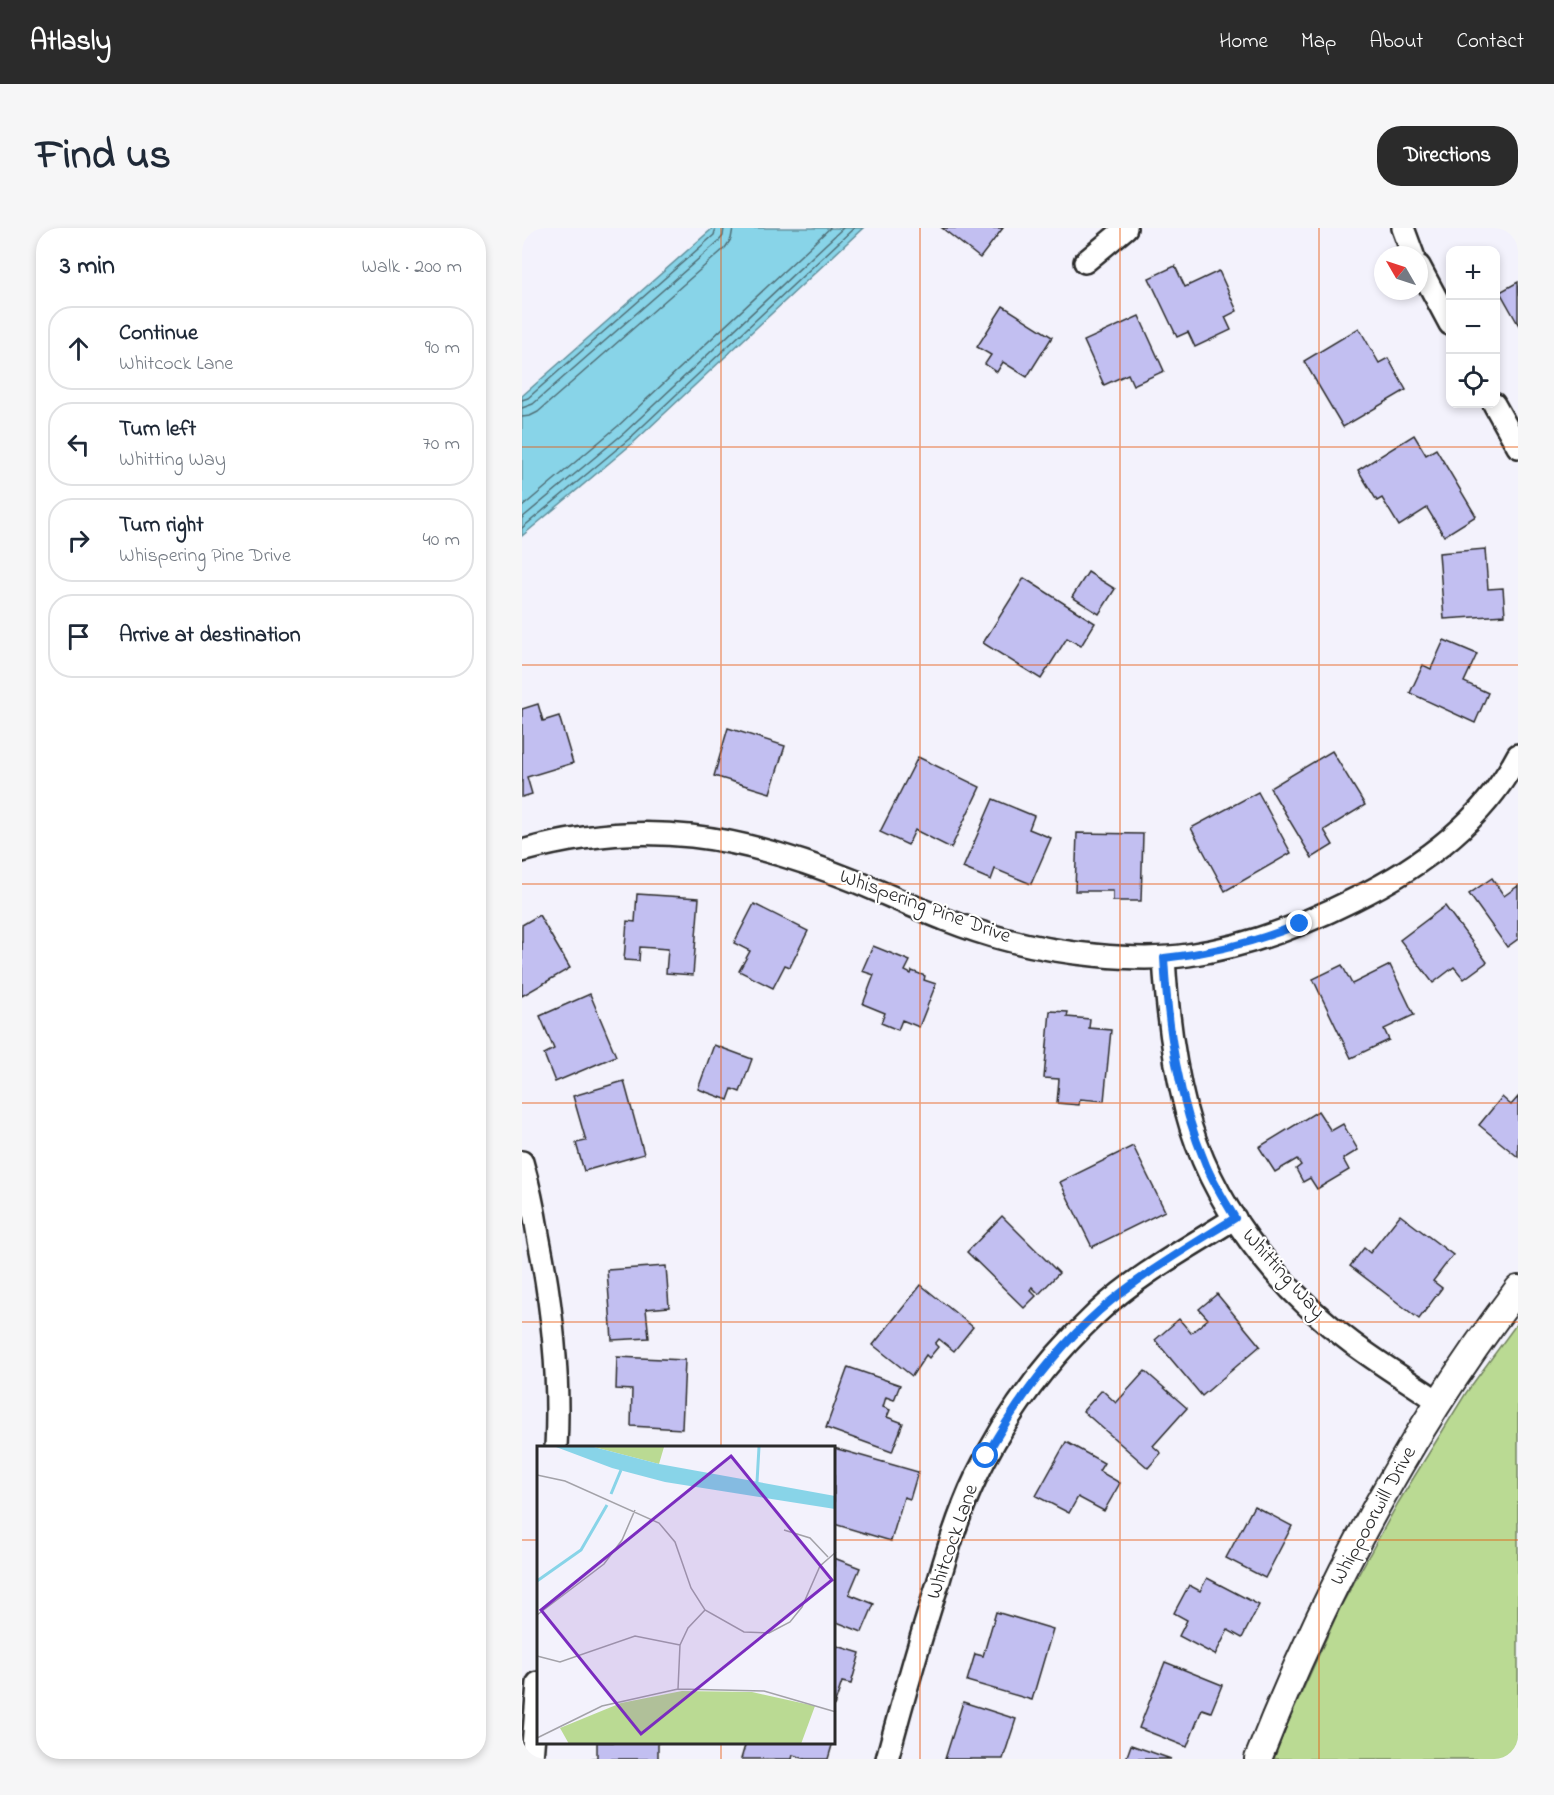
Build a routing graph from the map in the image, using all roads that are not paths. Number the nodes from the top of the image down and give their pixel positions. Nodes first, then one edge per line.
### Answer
1 (1126, 228) edge
2 (1403, 228) edge
3 (1410, 246) edge
4 (1085, 262) dead end
5 (1428, 283) edge
6 (1446, 317) edge
7 (1496, 408) edge
8 (1518, 447) edge
9 (1518, 755) edge
10 (522, 851) edge
11 (1164, 958) junction
12 (522, 1162) edge
13 (1235, 1218) junction
14 (1518, 1289) edge
15 (1439, 1402) junction
16 (556, 1446) edge
17 (537, 1696) edge
18 (532, 1759) edge
19 (887, 1759) edge
20 (1258, 1759) edge

1 - 4 street
2 - 3 street
5 - 6 street
7 - 8 street
9 - 11 street, Whispering Pine Drive
10 - 11 street, Whispering Pine Drive
11 - 13 street, Whitting Way
12 - 16 street
13 - 15 street, Whitting Way
13 - 19 street, Whitcock Lane
14 - 15 street, Whippoorwill Drive
15 - 20 street, Whippoorwill Drive
17 - 18 street

